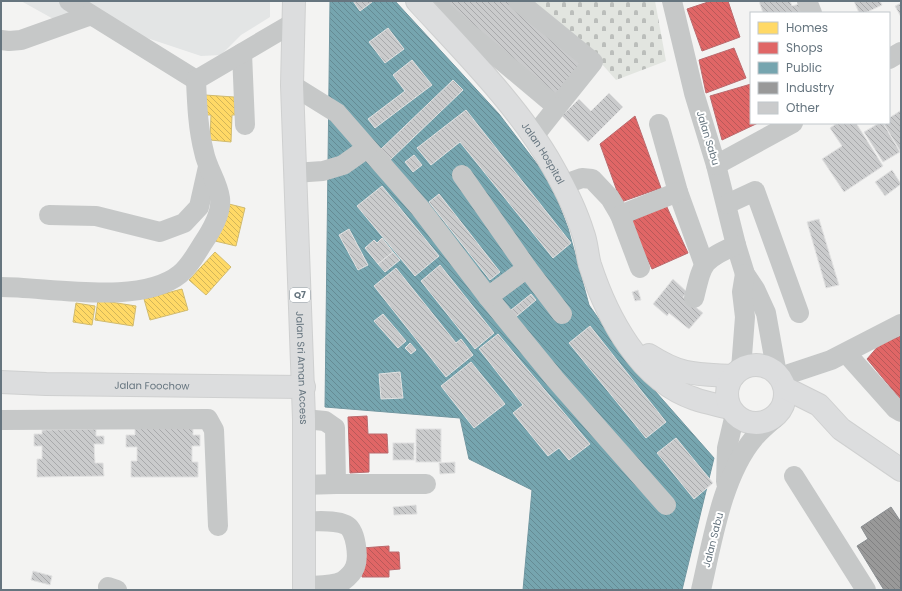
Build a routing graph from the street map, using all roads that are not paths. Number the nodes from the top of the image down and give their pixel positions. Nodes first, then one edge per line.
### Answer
1 (69, 1) edge
2 (294, 1) edge
3 (417, 1) edge
4 (440, 1) edge
5 (518, 1) edge
6 (672, 1) edge
7 (807, 1) edge
8 (812, 12) edge
9 (91, 15) junction
10 (294, 23) junction
11 (1, 40) edge
12 (901, 52) edge
13 (242, 53) junction
14 (890, 59) edge
15 (196, 80) junction
16 (292, 85) junction
17 (557, 107) junction
18 (659, 124) dead end
19 (791, 124) edge
20 (245, 125) dead end
21 (534, 136) junction
22 (367, 148) junction
23 (716, 165) junction
24 (208, 167) junction
25 (294, 174) junction
26 (462, 175) dead end
27 (562, 185) junction
28 (678, 192) junction
29 (727, 204) junction
30 (49, 215) dead end
31 (620, 215) junction
32 (736, 245) junction
33 (704, 264) junction
34 (527, 268) junction
35 (640, 268) dead end
36 (745, 274) junction
37 (1, 287) edge
38 (488, 296) junction
39 (694, 298) dead end
40 (799, 313) dead end
41 (562, 314) dead end
42 (898, 327) edge
43 (621, 333) junction
44 (846, 353) junction
45 (737, 372) junction
46 (781, 380) junction
47 (1, 382) edge
48 (304, 388) junction
49 (732, 411) junction
50 (901, 412) edge
51 (776, 416) junction
52 (304, 419) junction
53 (1, 420) edge
54 (841, 429) junction
55 (901, 470) edge
56 (794, 476) dead end
57 (336, 484) junction
58 (426, 484) dead end
59 (303, 486) junction
60 (726, 490) junction
61 (666, 505) dead end
62 (303, 521) junction
63 (218, 526) dead end
64 (304, 588) edge
65 (701, 590) edge
66 (866, 590) edge

1 - 9 street
2 - 10 main road, Jalan Sri Aman Access / Q7
3 - 21 main road, Jalan Hospital
4 - 17 street
5 - 17 street
6 - 23 street, Jalan Sabu
7 - 8 street
9 - 11 street
9 - 15 street
10 - 13 street
10 - 16 main road, Jalan Sri Aman Access / Q7
12 - 14 street
13 - 15 street
13 - 20 street
15 - 24 street
16 - 22 street
16 - 25 main road, Jalan Sri Aman Access / Q7
17 - 21 street
18 - 28 street
19 - 23 street
21 - 27 main road, Jalan Hospital
22 - 25 street
22 - 38 street
23 - 29 street, Jalan Sabu
24 - 30 street
24 - 37 street
25 - 48 main road, Jalan Sri Aman Access / Q7
26 - 34 street
27 - 31 street
27 - 43 main road, Jalan Hospital
28 - 31 street
28 - 33 street
29 - 32 street, Jalan Sabu
29 - 40 street
31 - 35 street
32 - 33 street
32 - 36 street, Jalan Sabu
33 - 39 street
34 - 38 street
34 - 41 street
36 - 45 street
36 - 46 street
38 - 61 street
42 - 44 street
43 - 45 main road
43 - 49 main road, Jalan Hospital
44 - 46 street
44 - 50 street
45 - 46 main road
45 - 49 main road
46 - 51 main road
46 - 54 main road
47 - 48 main road, Jalan Foochow
48 - 52 main road, Jalan Sri Aman Access / Q7
49 - 51 main road
49 - 60 street
51 - 54 main road
51 - 60 street
52 - 57 street
52 - 59 main road, Jalan Sri Aman Access / Q7
53 - 63 street
54 - 55 main road
56 - 66 street
57 - 58 street
57 - 59 street
59 - 62 main road, Jalan Sri Aman Access / Q7
60 - 65 street, Jalan Sabu
62 - 64 main road, Jalan Sri Aman Access / Q7
62 - 64 street

